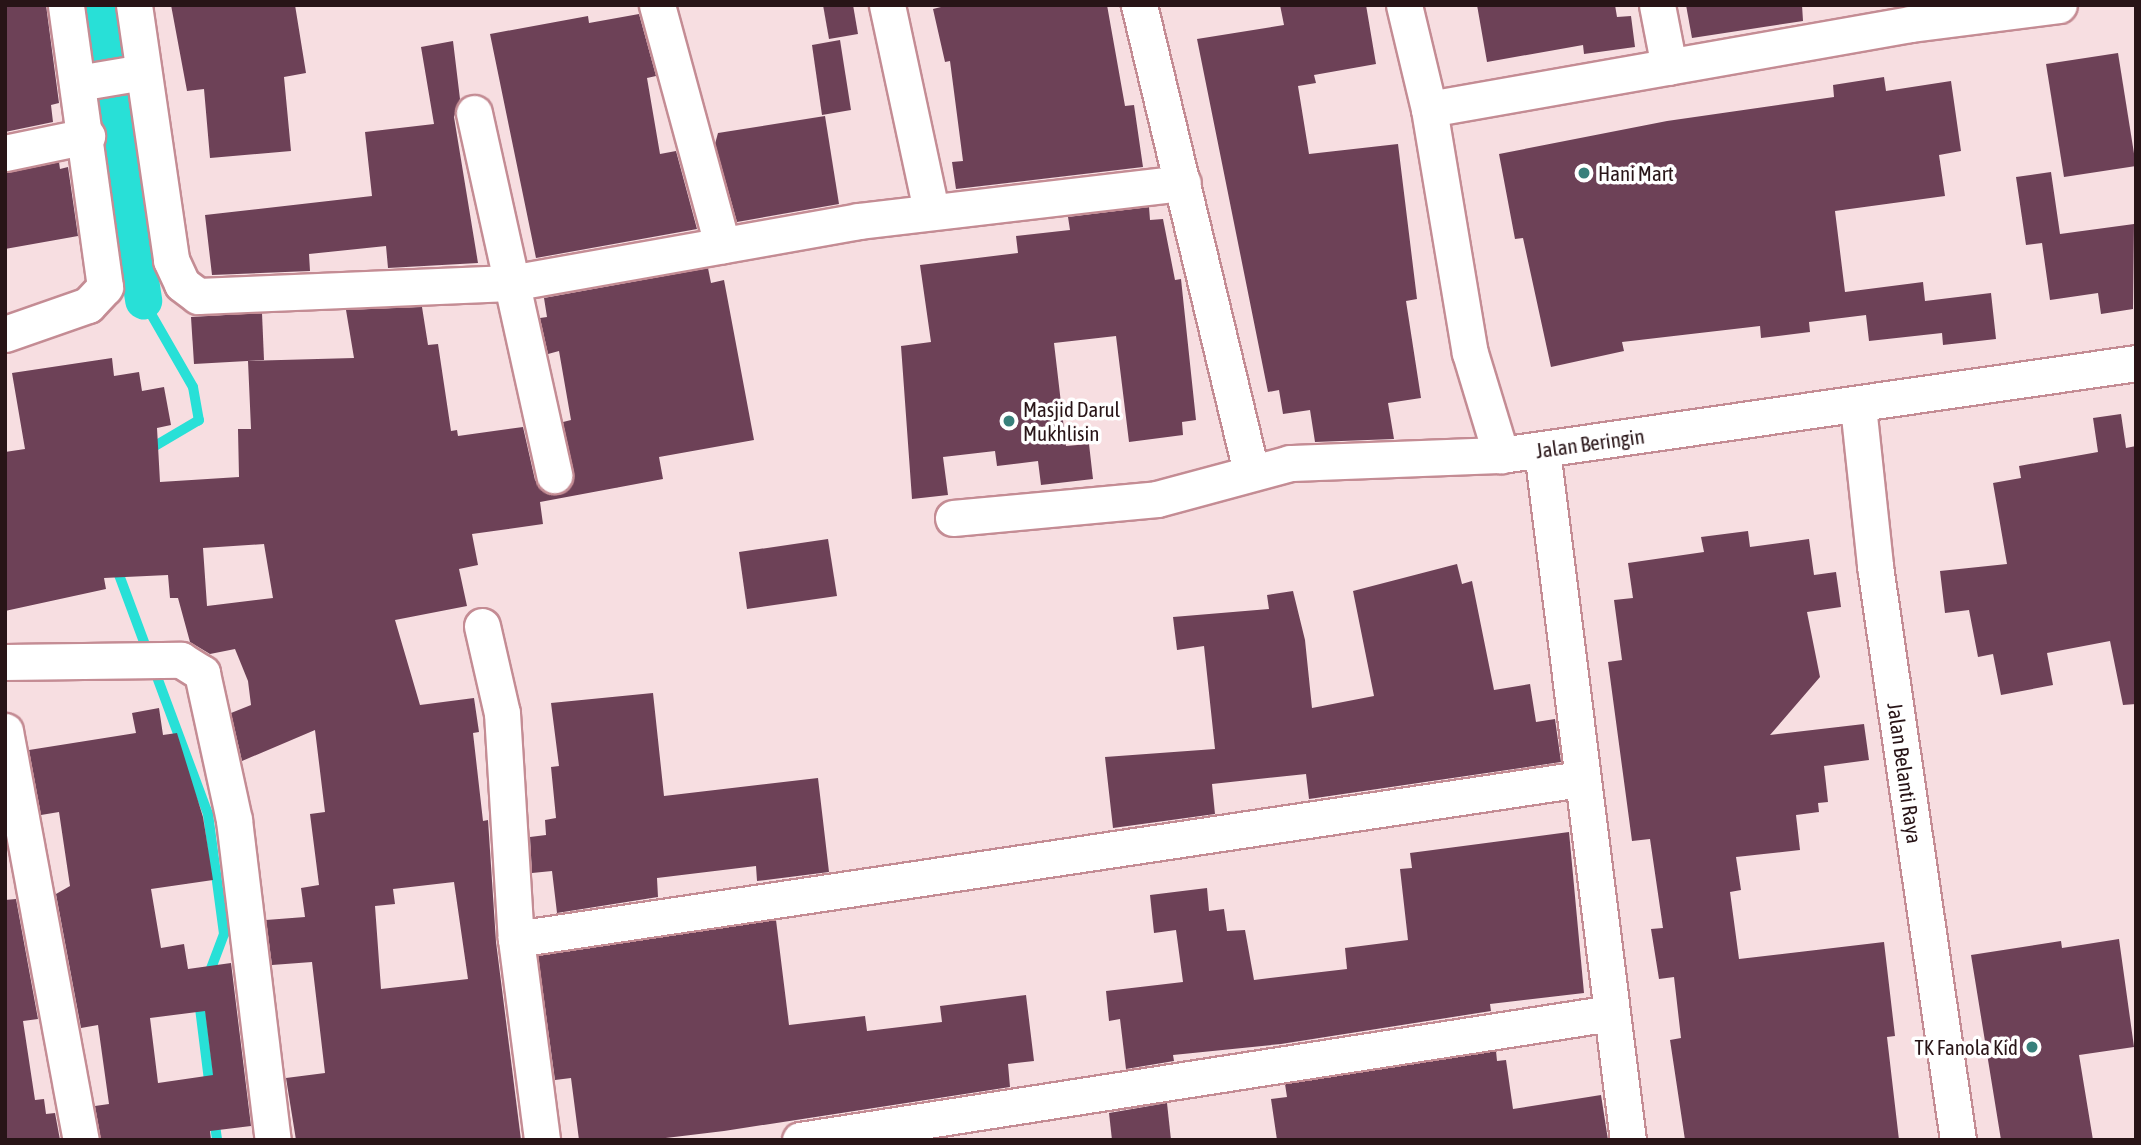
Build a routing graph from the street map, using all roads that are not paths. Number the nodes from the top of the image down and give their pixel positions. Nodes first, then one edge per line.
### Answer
1 (66, 5) edge
2 (134, 5) edge
3 (657, 5) edge
4 (887, 5) edge
5 (1139, 5) edge
6 (1404, 5) edge
7 (1657, 5) edge
8 (2059, 5) edge
9 (1909, 15) edge
10 (1669, 67) junction
11 (135, 74) junction
12 (82, 82) junction
13 (1429, 109) junction
14 (474, 113) dead end
15 (87, 136) junction
16 (5, 153) edge
17 (1183, 183) junction
18 (931, 211) junction
19 (722, 246) junction
20 (511, 283) junction
21 (5, 334) edge
22 (2136, 363) edge
23 (1858, 406) junction
24 (1542, 450) junction
25 (1501, 455) junction
26 (1251, 470) junction
27 (554, 475) dead end
28 (953, 518) dead end
29 (482, 626) dead end
30 (5, 662) edge
31 (5, 731) edge
32 (1580, 779) junction
33 (516, 939) junction
34 (1611, 1013) junction
35 (80, 1140) edge
36 (273, 1140) edge
37 (542, 1140) edge
38 (800, 1140) edge
39 (1628, 1140) edge
40 (1958, 1140) edge

1 - 12 street
2 - 11 street
3 - 19 street
4 - 18 street
5 - 17 street
6 - 13 street
7 - 10 street
8 - 9 street
9 - 10 street
10 - 13 street
11 - 12 street
11 - 20 street
12 - 15 street
13 - 25 street
14 - 20 street
15 - 16 street
15 - 21 street
17 - 18 street
17 - 26 street
18 - 19 street
19 - 20 street
20 - 27 street
22 - 23 street, Jalan Beringin
23 - 24 street, Jalan Beringin
23 - 40 street, Jalan Belanti Raya
24 - 25 street, Jalan Beringin
24 - 32 street
25 - 26 street, Jalan Beringin
26 - 28 street, Jalan Beringin
29 - 33 street
30 - 36 street
31 - 35 street
32 - 33 street
32 - 34 street
33 - 37 street
34 - 38 street
34 - 39 street

